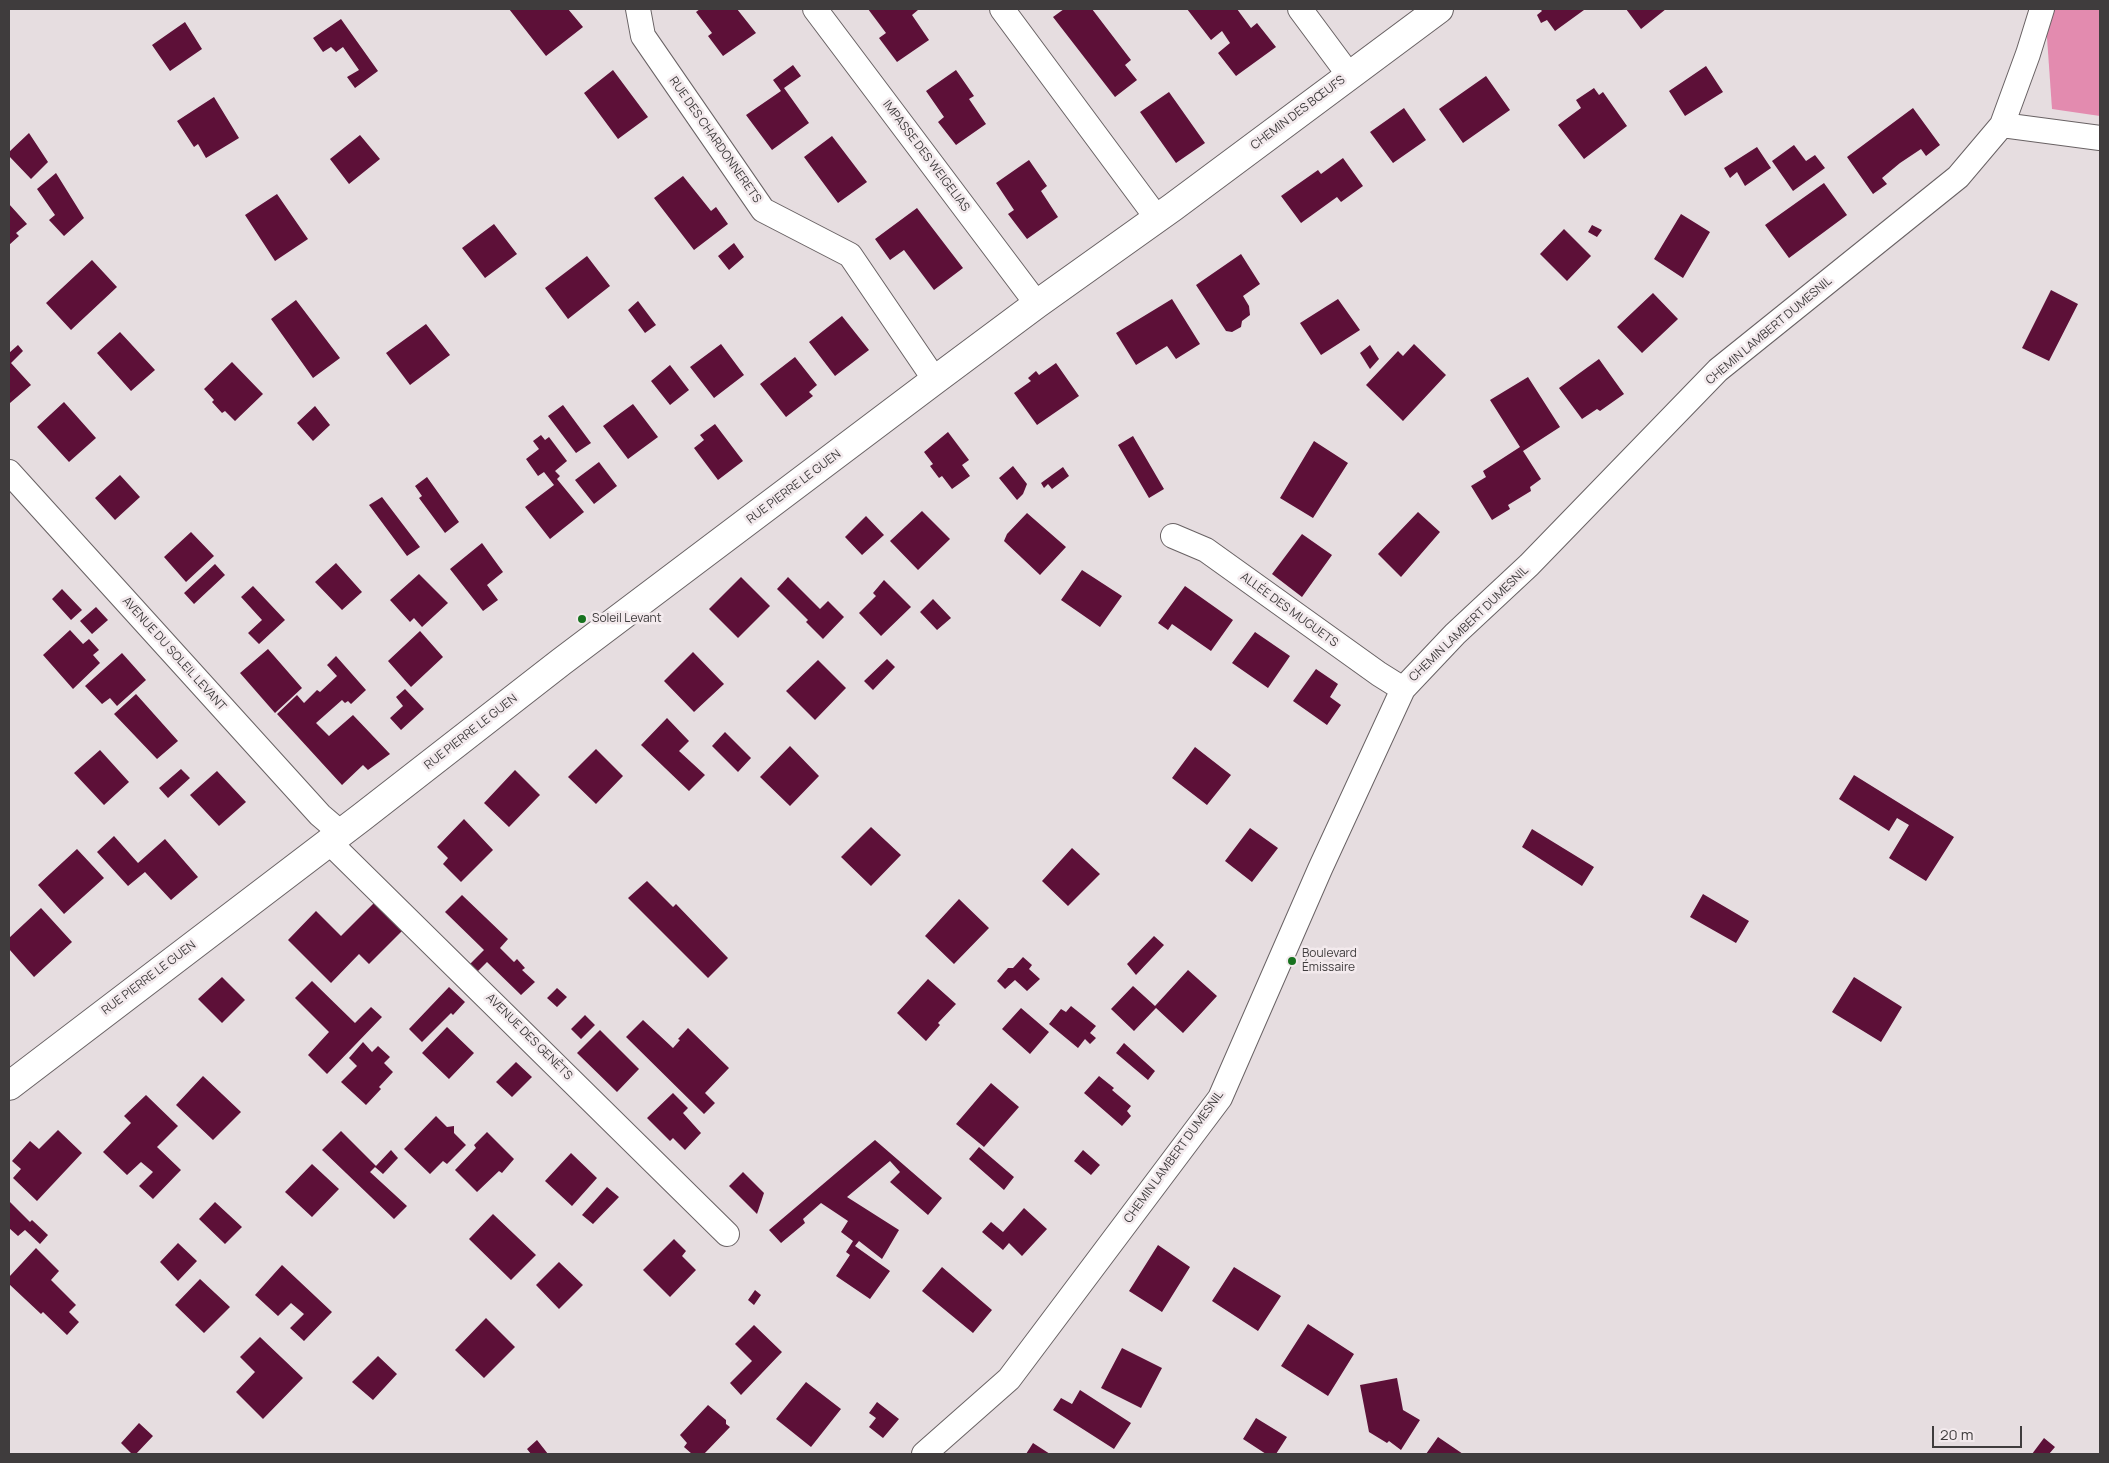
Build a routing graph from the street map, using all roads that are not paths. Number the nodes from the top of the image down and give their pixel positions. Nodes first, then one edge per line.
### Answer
1 (638, 9) edge
2 (815, 9) edge
3 (1002, 9) edge
4 (1300, 9) edge
5 (1439, 9) edge
6 (2042, 9) edge
7 (1349, 76) junction
8 (2002, 125) junction
9 (2100, 138) edge
10 (1157, 218) junction
11 (1037, 304) junction
12 (935, 380) junction
13 (9, 472) edge
14 (1173, 536) dead end
15 (1402, 689) junction
16 (335, 838) junction
17 (9, 1086) edge
18 (727, 1234) dead end
19 (924, 1454) edge

1 - 12 street, RUE DES CHARDONNERETS
2 - 11 street, IMPASSE DES WEIGELIAS
3 - 10 street
4 - 7 street
5 - 7 street, CHEMIN DES BŒUFS
6 - 8 street, CHEMIN LAMBERT DUMESNIL
7 - 10 street, CHEMIN DES BŒUFS
8 - 9 street
8 - 15 street, CHEMIN LAMBERT DUMESNIL
10 - 11 street, CHEMIN DES BŒUFS
11 - 12 street, CHEMIN DES BŒUFS
12 - 16 street, RUE PIERRE LE GUEN
13 - 16 street, AVENUE DU SOLEIL LEVANT
14 - 15 street, ALLÉE DES MUGUETS
15 - 19 street, CHEMIN LAMBERT DUMESNIL
16 - 17 street, RUE PIERRE LE GUEN
16 - 18 street, AVENUE DES GENÊTS

